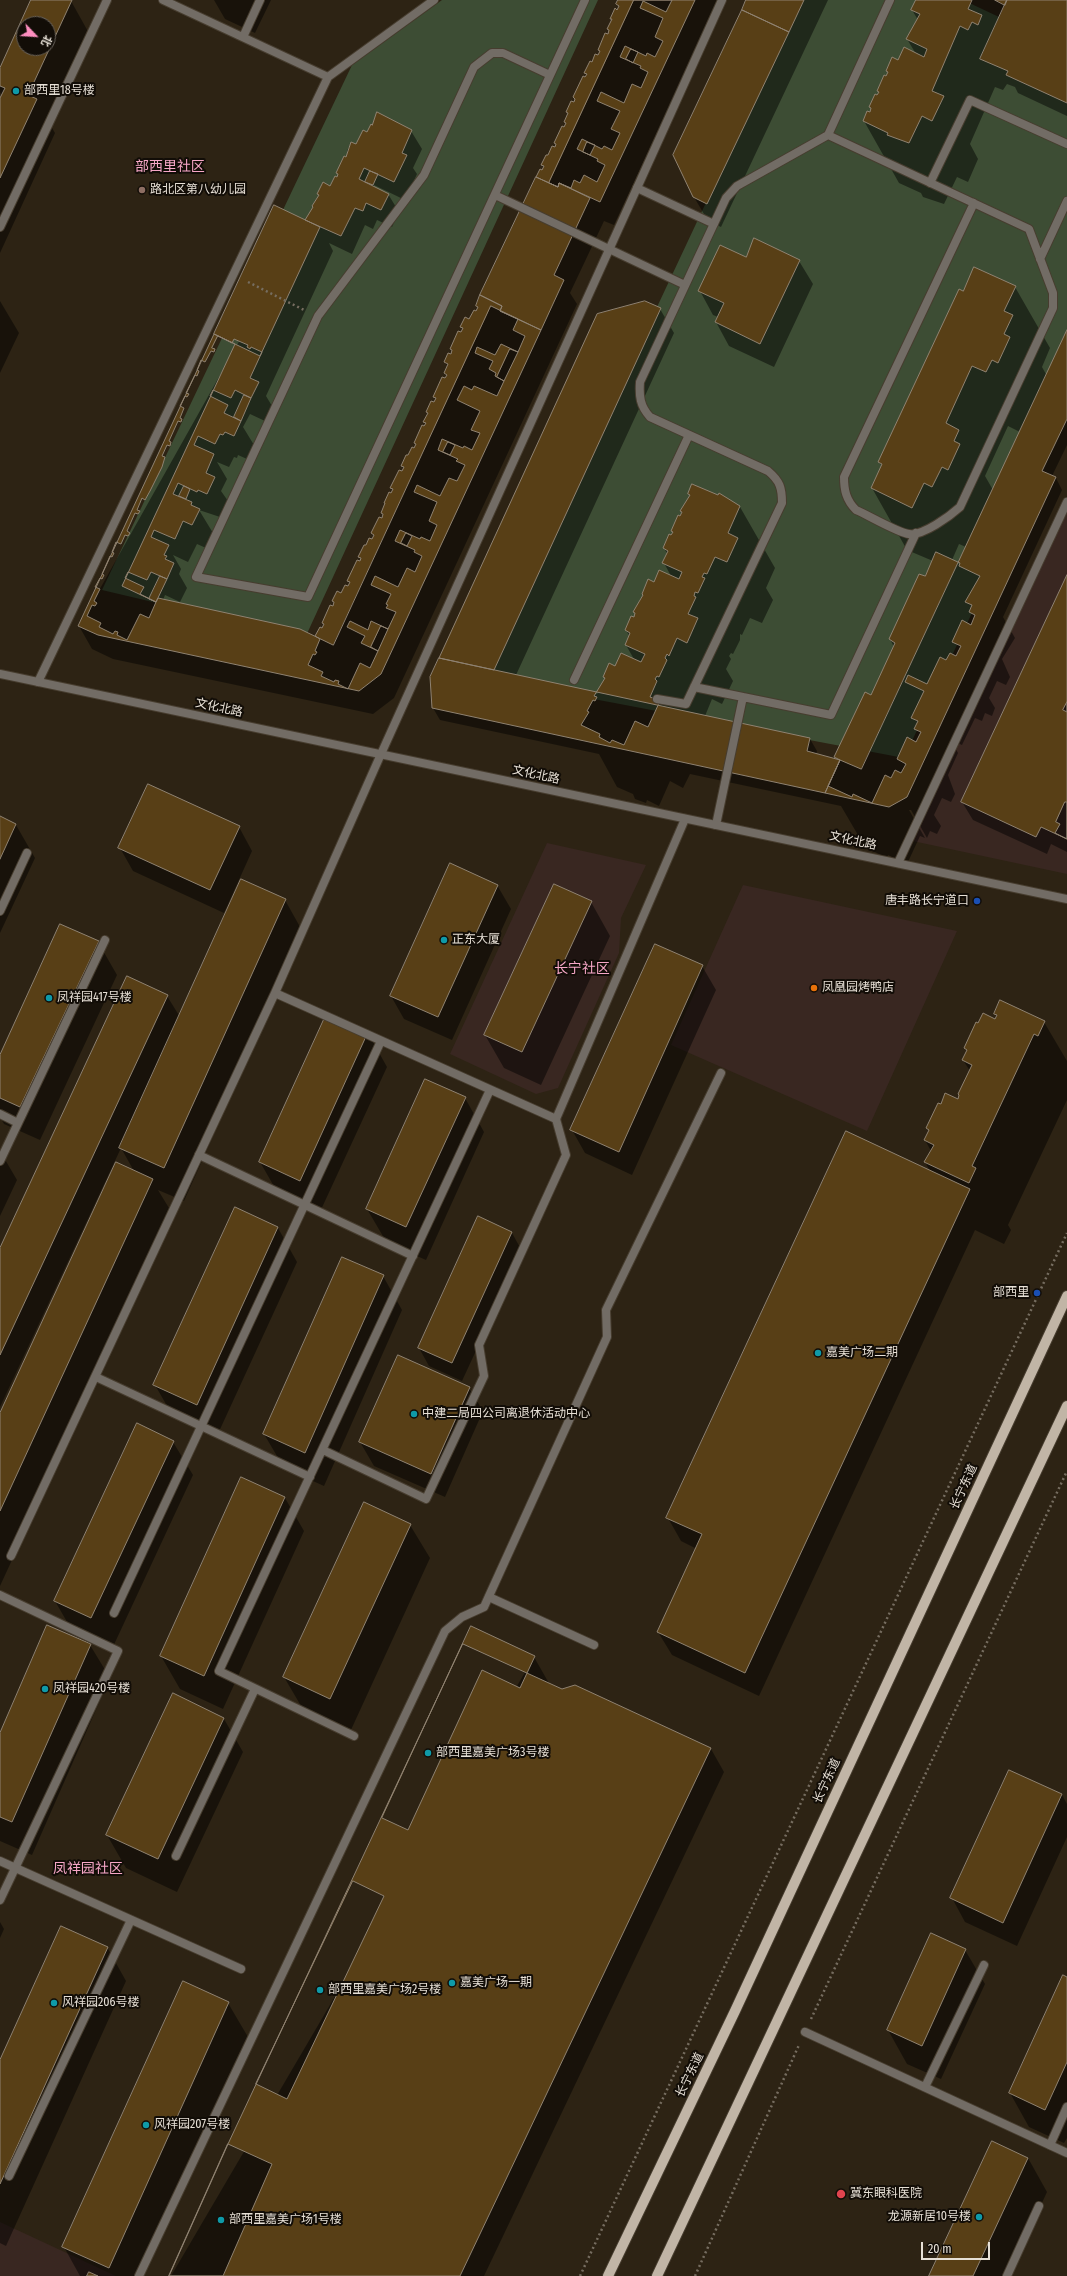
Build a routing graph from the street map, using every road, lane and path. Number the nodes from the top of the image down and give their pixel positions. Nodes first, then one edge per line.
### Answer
1 (107, 0) edge
2 (163, 0) edge
3 (260, 0) edge
4 (434, 0) edge
5 (585, 0) edge
6 (722, 0) edge
7 (890, 0) edge
8 (243, 37) junction
9 (550, 76) junction
10 (328, 77) junction
11 (828, 135) junction
12 (1067, 144) edge
13 (930, 183) junction
14 (637, 188) junction
15 (495, 195) junction
16 (1067, 201) edge
17 (974, 203) junction
18 (714, 224) junction
19 (0, 227) edge
20 (610, 248) junction
21 (1040, 259) junction
22 (233, 275) junction
23 (685, 285) junction
24 (318, 316) junction
25 (689, 435) junction
26 (1067, 502) edge
27 (916, 533) junction
28 (0, 674) edge
29 (574, 680) dead end
30 (38, 682) junction
31 (694, 687) junction
32 (743, 697) junction
33 (657, 699) dead end
34 (381, 754) junction
35 (685, 818) junction
36 (716, 825) junction
37 (28, 853) dead end
38 (898, 863) junction
39 (1067, 899) edge
40 (0, 911) edge
41 (105, 940) dead end
42 (275, 993) junction
43 (381, 1041) junction
44 (721, 1073) dead end
45 (490, 1090) junction
46 (0, 1114) edge
47 (556, 1120) junction
48 (18, 1123) junction
49 (200, 1155) junction
50 (0, 1161) edge
51 (305, 1205) junction
52 (1067, 1232) edge
53 (413, 1256) junction
54 (1067, 1296) edge
55 (96, 1377) junction
56 (1067, 1406) edge
57 (201, 1426) junction
58 (323, 1450) junction
59 (1067, 1471) edge
60 (310, 1478) junction
61 (11, 1556) dead end
62 (0, 1596) edge
63 (489, 1597) junction
64 (114, 1613) dead end
65 (594, 1645) dead end
66 (255, 1689) junction
67 (354, 1736) dead end
68 (176, 1856) dead end
69 (0, 1861) edge
70 (15, 1868) junction
71 (0, 1900) edge
72 (131, 1920) junction
73 (984, 1965) dead end
74 (241, 1969) dead end
75 (805, 2032) junction
76 (925, 2087) junction
77 (1067, 2107) edge
78 (1050, 2145) junction
79 (1067, 2153) edge
80 (9, 2176) dead end
81 (1039, 2206) dead end
82 (139, 2276) edge
83 (580, 2276) edge
84 (608, 2276) edge
85 (657, 2276) edge
86 (695, 2276) edge
87 (1007, 2276) edge

1 - 19 street
2 - 8 street
3 - 8 street
4 - 10 street
5 - 9 street
6 - 14 street
7 - 11 street
8 - 10 street
9 - 15 street
9 - 24 street
10 - 22 street
11 - 13 street
11 - 18 street
12 - 13 street
13 - 17 street
14 - 18 street
14 - 20 street
15 - 20 street
15 - 24 street
16 - 21 street
17 - 21 street
17 - 27 street
18 - 23 street
20 - 23 street
20 - 34 street
21 - 27 street
22 - 24 path
22 - 30 street
23 - 25 street
25 - 29 street
25 - 31 street
26 - 38 street
27 - 32 street
28 - 30 street, 文化北路
30 - 34 street, 文化北路
31 - 32 street
31 - 33 street
32 - 36 street
34 - 35 street, 文化北路
34 - 42 street
35 - 36 street, 文化北路
35 - 47 street
36 - 38 street, 文化北路
37 - 40 street
38 - 39 street, 文化北路
41 - 48 street
42 - 43 street
42 - 49 street
43 - 45 street
43 - 51 street
44 - 63 street
45 - 47 street
45 - 53 street
46 - 48 street
47 - 58 street
48 - 50 street
49 - 51 street
49 - 55 street
51 - 53 street
51 - 57 street
52 - 83 path
53 - 58 street
54 - 84 main road, 长宁东道
55 - 57 street
55 - 61 street
56 - 85 main road
57 - 60 street
57 - 64 street
58 - 60 street
59 - 75 path
60 - 66 street
62 - 70 street
63 - 65 street
63 - 82 street
66 - 67 street
66 - 68 street
69 - 70 street
70 - 71 street
70 - 72 street
72 - 74 street
72 - 80 street
73 - 76 street
75 - 76 street
75 - 86 path
76 - 78 street
77 - 78 street
78 - 79 street
81 - 87 street

